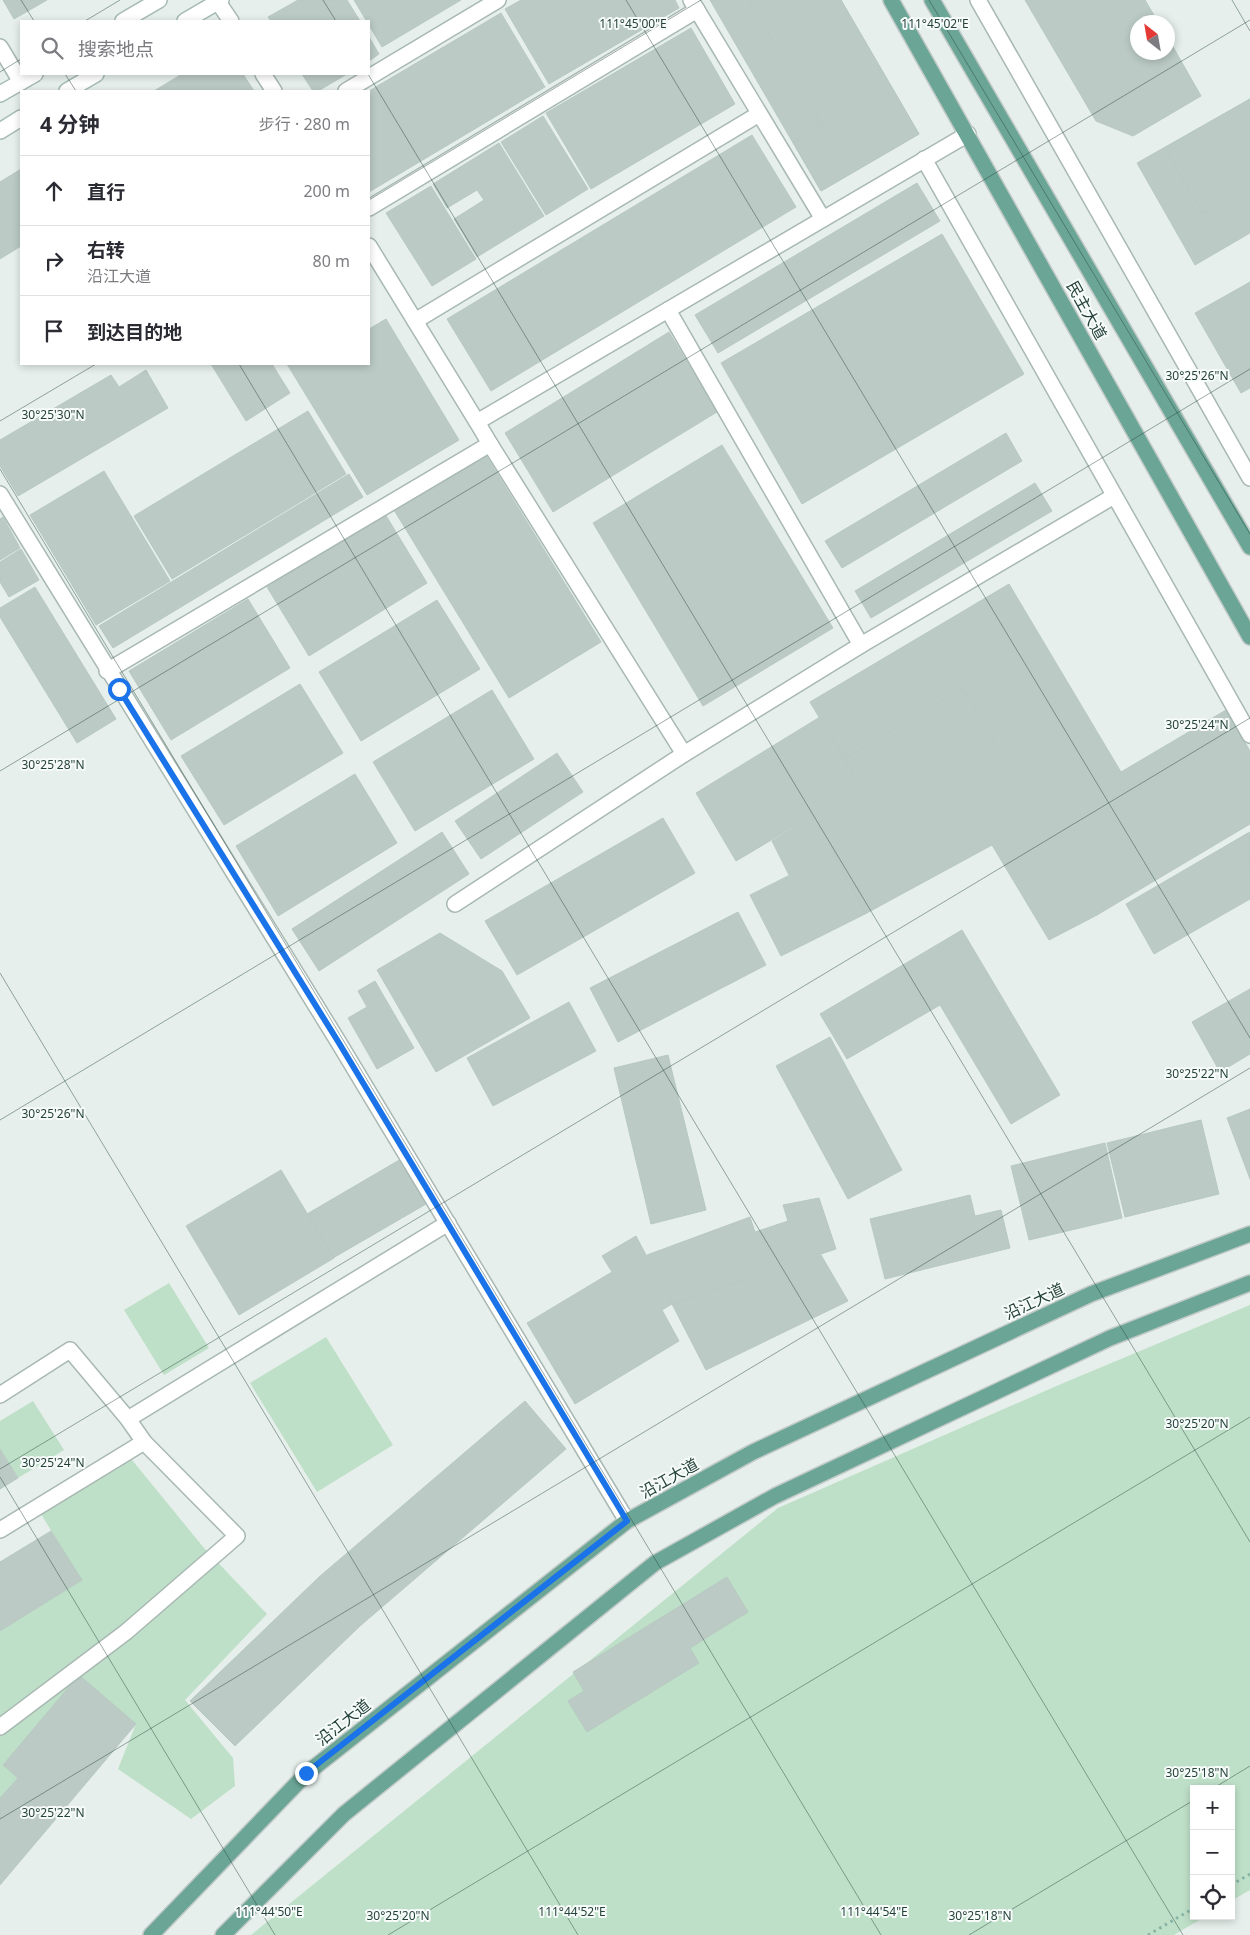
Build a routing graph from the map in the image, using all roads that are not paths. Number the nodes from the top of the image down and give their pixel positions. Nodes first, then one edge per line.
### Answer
1 (159, 0) edge
2 (498, 0) edge
3 (891, 0) edge
4 (932, 0) edge
5 (978, 0) edge
6 (220, 1) edge
7 (694, 5) edge
8 (125, 20) edge
9 (187, 20) edge
10 (230, 20) edge
11 (0, 47) edge
12 (32, 75) edge
13 (94, 75) edge
14 (264, 75) edge
15 (21, 82) junction
16 (68, 90) edge
17 (273, 90) edge
18 (348, 90) edge
19 (0, 94) edge
20 (759, 114) junction
21 (20, 119) edge
22 (0, 131) edge
23 (968, 134) junction
24 (924, 159) junction
25 (370, 207) edge
26 (823, 219) junction
27 (370, 248) edge
28 (668, 310) junction
29 (414, 321) junction
30 (477, 422) junction
31 (490, 444) junction
32 (1250, 478) edge
33 (0, 494) edge
34 (1114, 496) junction
35 (1250, 547) edge
36 (1250, 637) edge
37 (861, 645) junction
38 (108, 671) junction
39 (1250, 735) edge
40 (684, 754) junction
41 (455, 904) dead end
42 (448, 1223) junction
43 (1250, 1234) edge
44 (1250, 1283) edge
45 (0, 1395) edge
46 (128, 1419) junction
47 (144, 1442) junction
48 (627, 1521) junction
49 (0, 1530) edge
50 (0, 1727) edge
51 (152, 1935) edge
52 (223, 1935) edge

1 - 8 street
2 - 18 street
3 - 23 main road, 民主大道
4 - 35 main road, 民主大道
5 - 32 street
6 - 9 street
6 - 10 street
7 - 20 street
7 - 25 street
11 - 15 street
12 - 15 street
13 - 16 street
14 - 17 street
15 - 19 street
20 - 26 street
20 - 29 street
21 - 22 street
23 - 24 street
23 - 36 main road, 民主大道
24 - 26 street
24 - 34 street
26 - 28 street
27 - 29 street
28 - 30 street
28 - 37 street
29 - 30 street
30 - 31 street
31 - 38 street
31 - 40 street
33 - 38 street
34 - 37 street
34 - 39 street
37 - 40 street
38 - 42 street
40 - 41 street
42 - 46 street
42 - 48 street
43 - 48 main road, 沿江大道
44 - 52 main road
45 - 46 street
46 - 47 street
47 - 49 street
47 - 50 street
48 - 51 main road, 沿江大道

